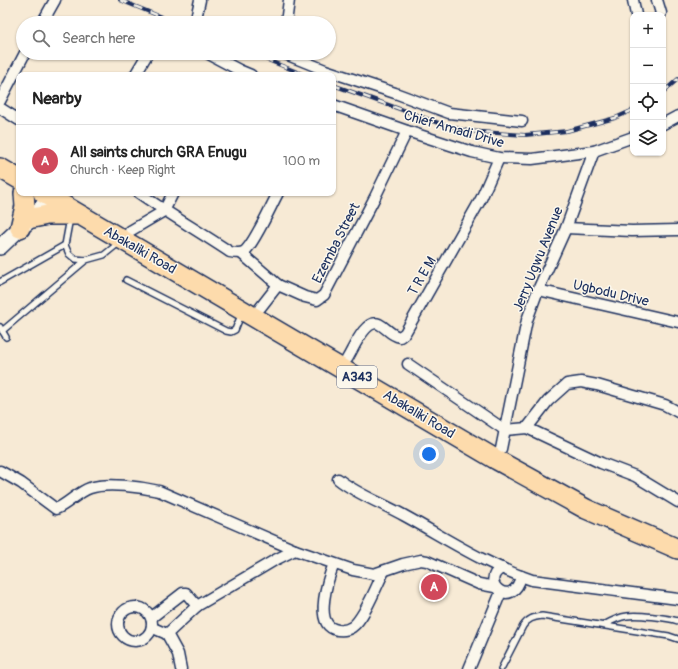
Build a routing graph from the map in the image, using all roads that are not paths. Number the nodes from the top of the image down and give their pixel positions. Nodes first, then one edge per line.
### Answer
1 (55, 0) edge
2 (200, 0) edge
3 (289, 0) edge
4 (633, 0) edge
5 (657, 0) edge
6 (635, 12) edge
7 (661, 12) edge
8 (46, 16) edge
9 (199, 16) edge
10 (287, 16) edge
11 (21, 60) edge
12 (144, 60) edge
13 (218, 60) edge
14 (301, 60) edge
15 (137, 72) edge
16 (237, 72) edge
17 (332, 72) edge
18 (336, 73) edge
19 (0, 101) edge
20 (336, 106) edge
21 (0, 108) edge
22 (678, 116) edge
23 (16, 118) edge
24 (522, 121) dead end
25 (666, 122) edge
26 (407, 131) junction
27 (630, 138) edge
28 (594, 151) junction
29 (0, 155) edge
30 (499, 158) junction
31 (16, 164) edge
32 (0, 168) edge
33 (16, 177) edge
34 (24, 196) edge
35 (51, 196) edge
36 (55, 196) edge
37 (56, 196) edge
38 (143, 196) edge
39 (171, 196) edge
40 (276, 196) edge
41 (164, 210) junction
42 (75, 215) junction
43 (27, 223) junction
44 (566, 228) junction
45 (678, 230) edge
46 (126, 236) junction
47 (65, 245) junction
48 (0, 247) edge
49 (241, 253) junction
50 (86, 260) junction
51 (126, 280) dead end
52 (0, 282) edge
53 (278, 285) junction
54 (538, 290) junction
55 (252, 309) junction
56 (678, 322) edge
57 (1, 329) edge
58 (6, 337) dead end
59 (347, 359) junction
60 (408, 364) dead end
61 (678, 412) edge
62 (527, 428) junction
63 (505, 430) junction
64 (501, 449) junction
65 (0, 471) edge
66 (338, 479) dead end
67 (678, 502) edge
68 (678, 539) edge
69 (678, 549) edge
70 (295, 550) junction
71 (334, 564) junction
72 (502, 568) junction
73 (384, 571) junction
74 (521, 576) junction
75 (498, 589) junction
76 (678, 599) edge
77 (197, 606) junction
78 (678, 621) edge
79 (603, 626) junction
80 (166, 634) junction
81 (678, 639) edge
82 (181, 669) edge
83 (469, 669) edge
84 (501, 669) edge

1 - 8 street
2 - 9 street
3 - 10 street
4 - 6 street
5 - 7 street
11 - 19 street
12 - 15 street
13 - 16 street
14 - 17 street
18 - 24 street
20 - 26 street, Chief Amadi Drive
21 - 23 street
22 - 25 street
26 - 30 street, Chief Amadi Drive
26 - 53 street, Ezemba Street
27 - 28 street, Chief Amadi Drive
28 - 30 street, Chief Amadi Drive
28 - 44 street, Jerry Ugwu Avenue
29 - 31 highway
30 - 59 street, T R E M
32 - 33 highway
34 - 43 highway
35 - 43 main road
36 - 42 highway, Abakaliki Road / A343
37 - 46 highway, Abakaliki Road / A343
38 - 41 street
39 - 41 street
40 - 49 street
41 - 46 street
41 - 49 street
42 - 43 highway
42 - 46 highway, Abakaliki Road / A343
42 - 47 lane
43 - 48 main road
44 - 45 street
44 - 54 street, Jerry Ugwu Avenue
46 - 50 lane
46 - 55 highway, Abakaliki Road / A343
47 - 50 lane
47 - 52 lane
49 - 53 street
50 - 57 lane
51 - 55 lane
53 - 55 street
54 - 56 street, Ugbodu Drive
54 - 63 street, Jerry Ugwu Avenue
55 - 59 highway, Abakaliki Road / A343
55 - 69 highway, Abakaliki Road / A343
57 - 58 lane
59 - 64 highway, Abakaliki Road / A343
60 - 63 street
61 - 62 street
62 - 63 street
62 - 67 street
63 - 64 street, Jerry Ugwu Avenue
64 - 68 highway, Abakaliki Road / A343
65 - 70 street
66 - 72 street
70 - 71 street
70 - 77 street
71 - 73 street
71 - 73 street
72 - 74 street
72 - 75 street
73 - 75 street
74 - 75 street
74 - 76 street
75 - 83 street
77 - 80 street
77 - 80 street
78 - 79 lane
79 - 81 lane
79 - 84 lane
80 - 82 street

